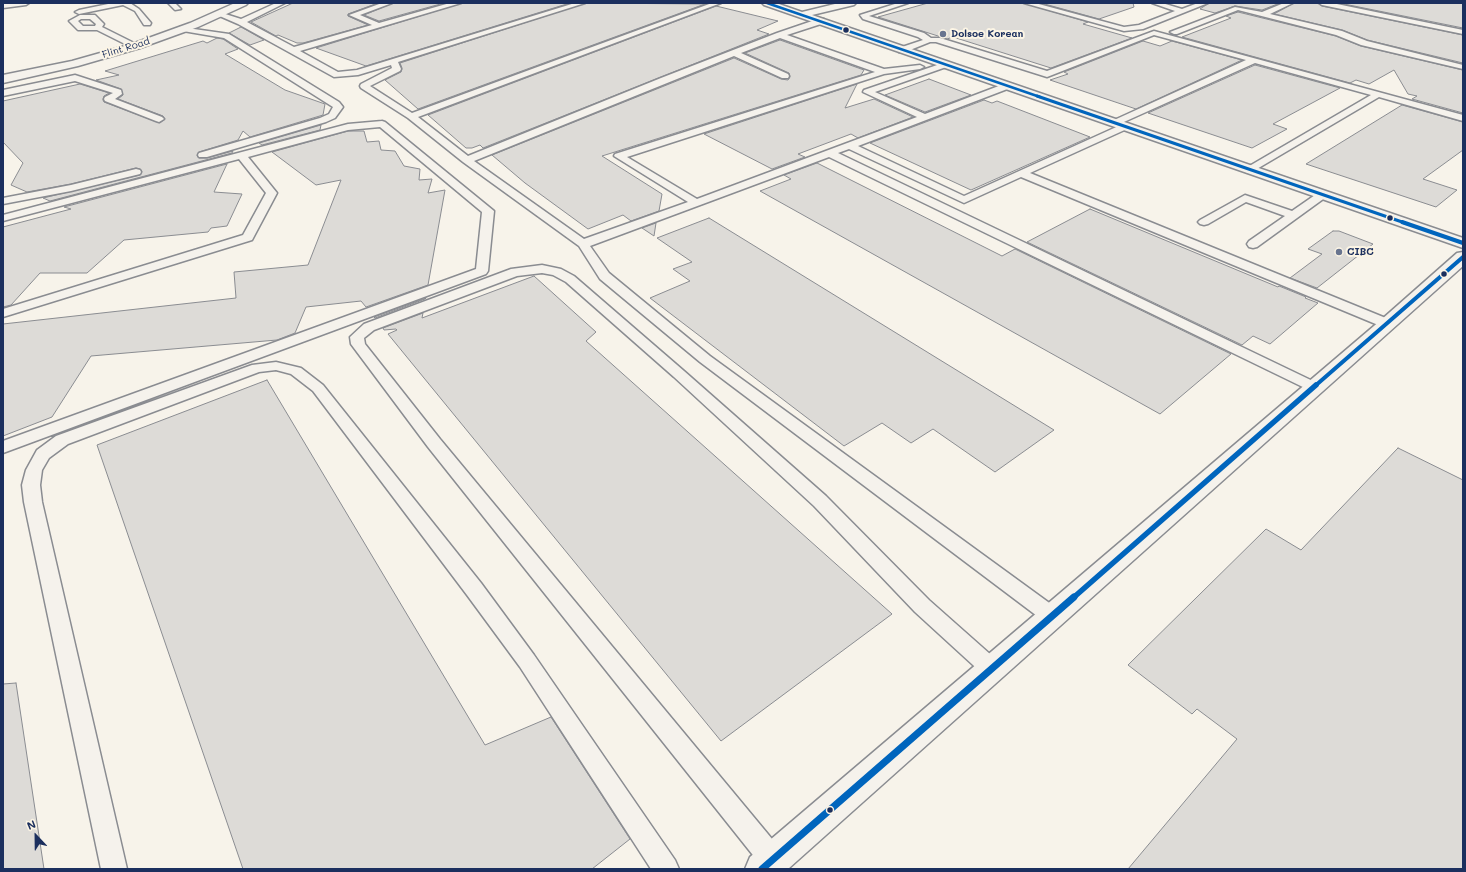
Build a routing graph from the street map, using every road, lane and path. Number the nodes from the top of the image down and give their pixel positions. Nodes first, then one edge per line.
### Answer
1 (26, 3) edge
2 (78, 3) edge
3 (124, 3) edge
4 (171, 3) edge
5 (243, 3) edge
6 (282, 3) edge
7 (389, 3) edge
8 (458, 3) edge
9 (582, 3) edge
10 (718, 3) edge
11 (767, 3) edge
12 (851, 3) edge
13 (905, 3) edge
14 (1027, 3) edge
15 (1155, 3) edge
16 (1205, 3) edge
17 (1290, 3) edge
18 (1322, 3) edge
19 (3, 6) edge
20 (177, 9) dead end
21 (1182, 11) junction
22 (80, 14) junction
23 (219, 14) junction
24 (1263, 14) junction
25 (802, 15) junction
26 (241, 22) junction
27 (821, 22) junction
28 (147, 23) dead end
29 (379, 25) junction
30 (98, 28) junction
31 (183, 29) junction
32 (1124, 30) junction
33 (1174, 32) dead end
34 (1463, 32) edge
35 (780, 35) junction
36 (1113, 37) dead end
37 (929, 40) junction
38 (136, 46) junction
39 (293, 50) junction
40 (902, 50) junction
41 (734, 53) junction
42 (1254, 60) junction
43 (393, 61) junction
44 (1044, 63) dead end
45 (946, 64) junction
46 (1463, 67) edge
47 (1030, 68) junction
48 (930, 70) junction
49 (882, 72) junction
50 (1018, 73) dead end
51 (785, 76) dead end
52 (3, 79) edge
53 (1003, 81) junction
54 (3, 93) edge
55 (1377, 95) junction
56 (411, 116) junction
57 (925, 117) junction
58 (159, 118) dead end
59 (1463, 118) edge
60 (1121, 125) junction
61 (849, 145) junction
62 (829, 153) junction
63 (242, 156) junction
64 (467, 160) junction
65 (164, 165) dead end
66 (149, 169) dead end
67 (1250, 170) junction
68 (1021, 174) junction
69 (1322, 195) junction
70 (3, 201) edge
71 (697, 203) junction
72 (1293, 215) junction
73 (3, 218) edge
74 (1204, 222) dead end
75 (1463, 243) edge
76 (583, 244) junction
77 (1253, 244) dead end
78 (1463, 256) edge
79 (3, 313) edge
80 (1388, 324) junction
81 (1314, 387) junction
82 (3, 447) edge
83 (1052, 616) junction
84 (992, 669) junction
85 (768, 864) edge
86 (114, 869) edge
87 (666, 869) edge

1 - 19 lane
2 - 22 lane
3 - 22 lane
3 - 28 lane
4 - 20 lane
5 - 23 street, Flint Road
6 - 26 lane
7 - 29 lane
8 - 29 lane
9 - 43 lane
10 - 56 lane
11 - 25 street
12 - 25 street
13 - 37 lane
14 - 32 lane
15 - 21 lane
16 - 21 lane
17 - 24 lane
18 - 34 lane
21 - 32 lane
22 - 30 lane
22 - 30 lane
23 - 26 lane
23 - 31 street, Flint Road
24 - 33 lane
24 - 46 lane
25 - 27 street
26 - 39 lane
27 - 35 lane
27 - 40 street
29 - 39 lane
30 - 38 lane
31 - 38 street, Flint Road
31 - 65 lane
32 - 36 lane
35 - 41 lane
35 - 49 lane
37 - 40 lane
37 - 47 lane
38 - 52 street, Flint Road
39 - 43 lane
40 - 45 street
41 - 51 lane
41 - 64 lane
42 - 47 lane
42 - 55 lane
42 - 60 lane
43 - 56 lane
44 - 47 lane
45 - 48 lane
45 - 53 street
47 - 50 lane
48 - 49 lane
48 - 57 lane
49 - 71 lane
53 - 57 lane
53 - 60 street
54 - 58 lane
55 - 59 lane
55 - 67 lane
56 - 64 lane
57 - 61 lane
60 - 67 street
60 - 68 lane
61 - 62 lane
61 - 68 lane
62 - 71 lane
62 - 81 lane
63 - 73 lane
63 - 79 lane
63 - 82 lane
64 - 76 lane
66 - 70 lane
67 - 69 street
68 - 80 lane
69 - 72 lane
69 - 75 street
71 - 76 lane
72 - 74 lane
72 - 77 lane
76 - 83 lane
78 - 80 street
80 - 81 street
81 - 83 street
83 - 84 street
84 - 85 street
84 - 85 lane
86 - 87 lane

